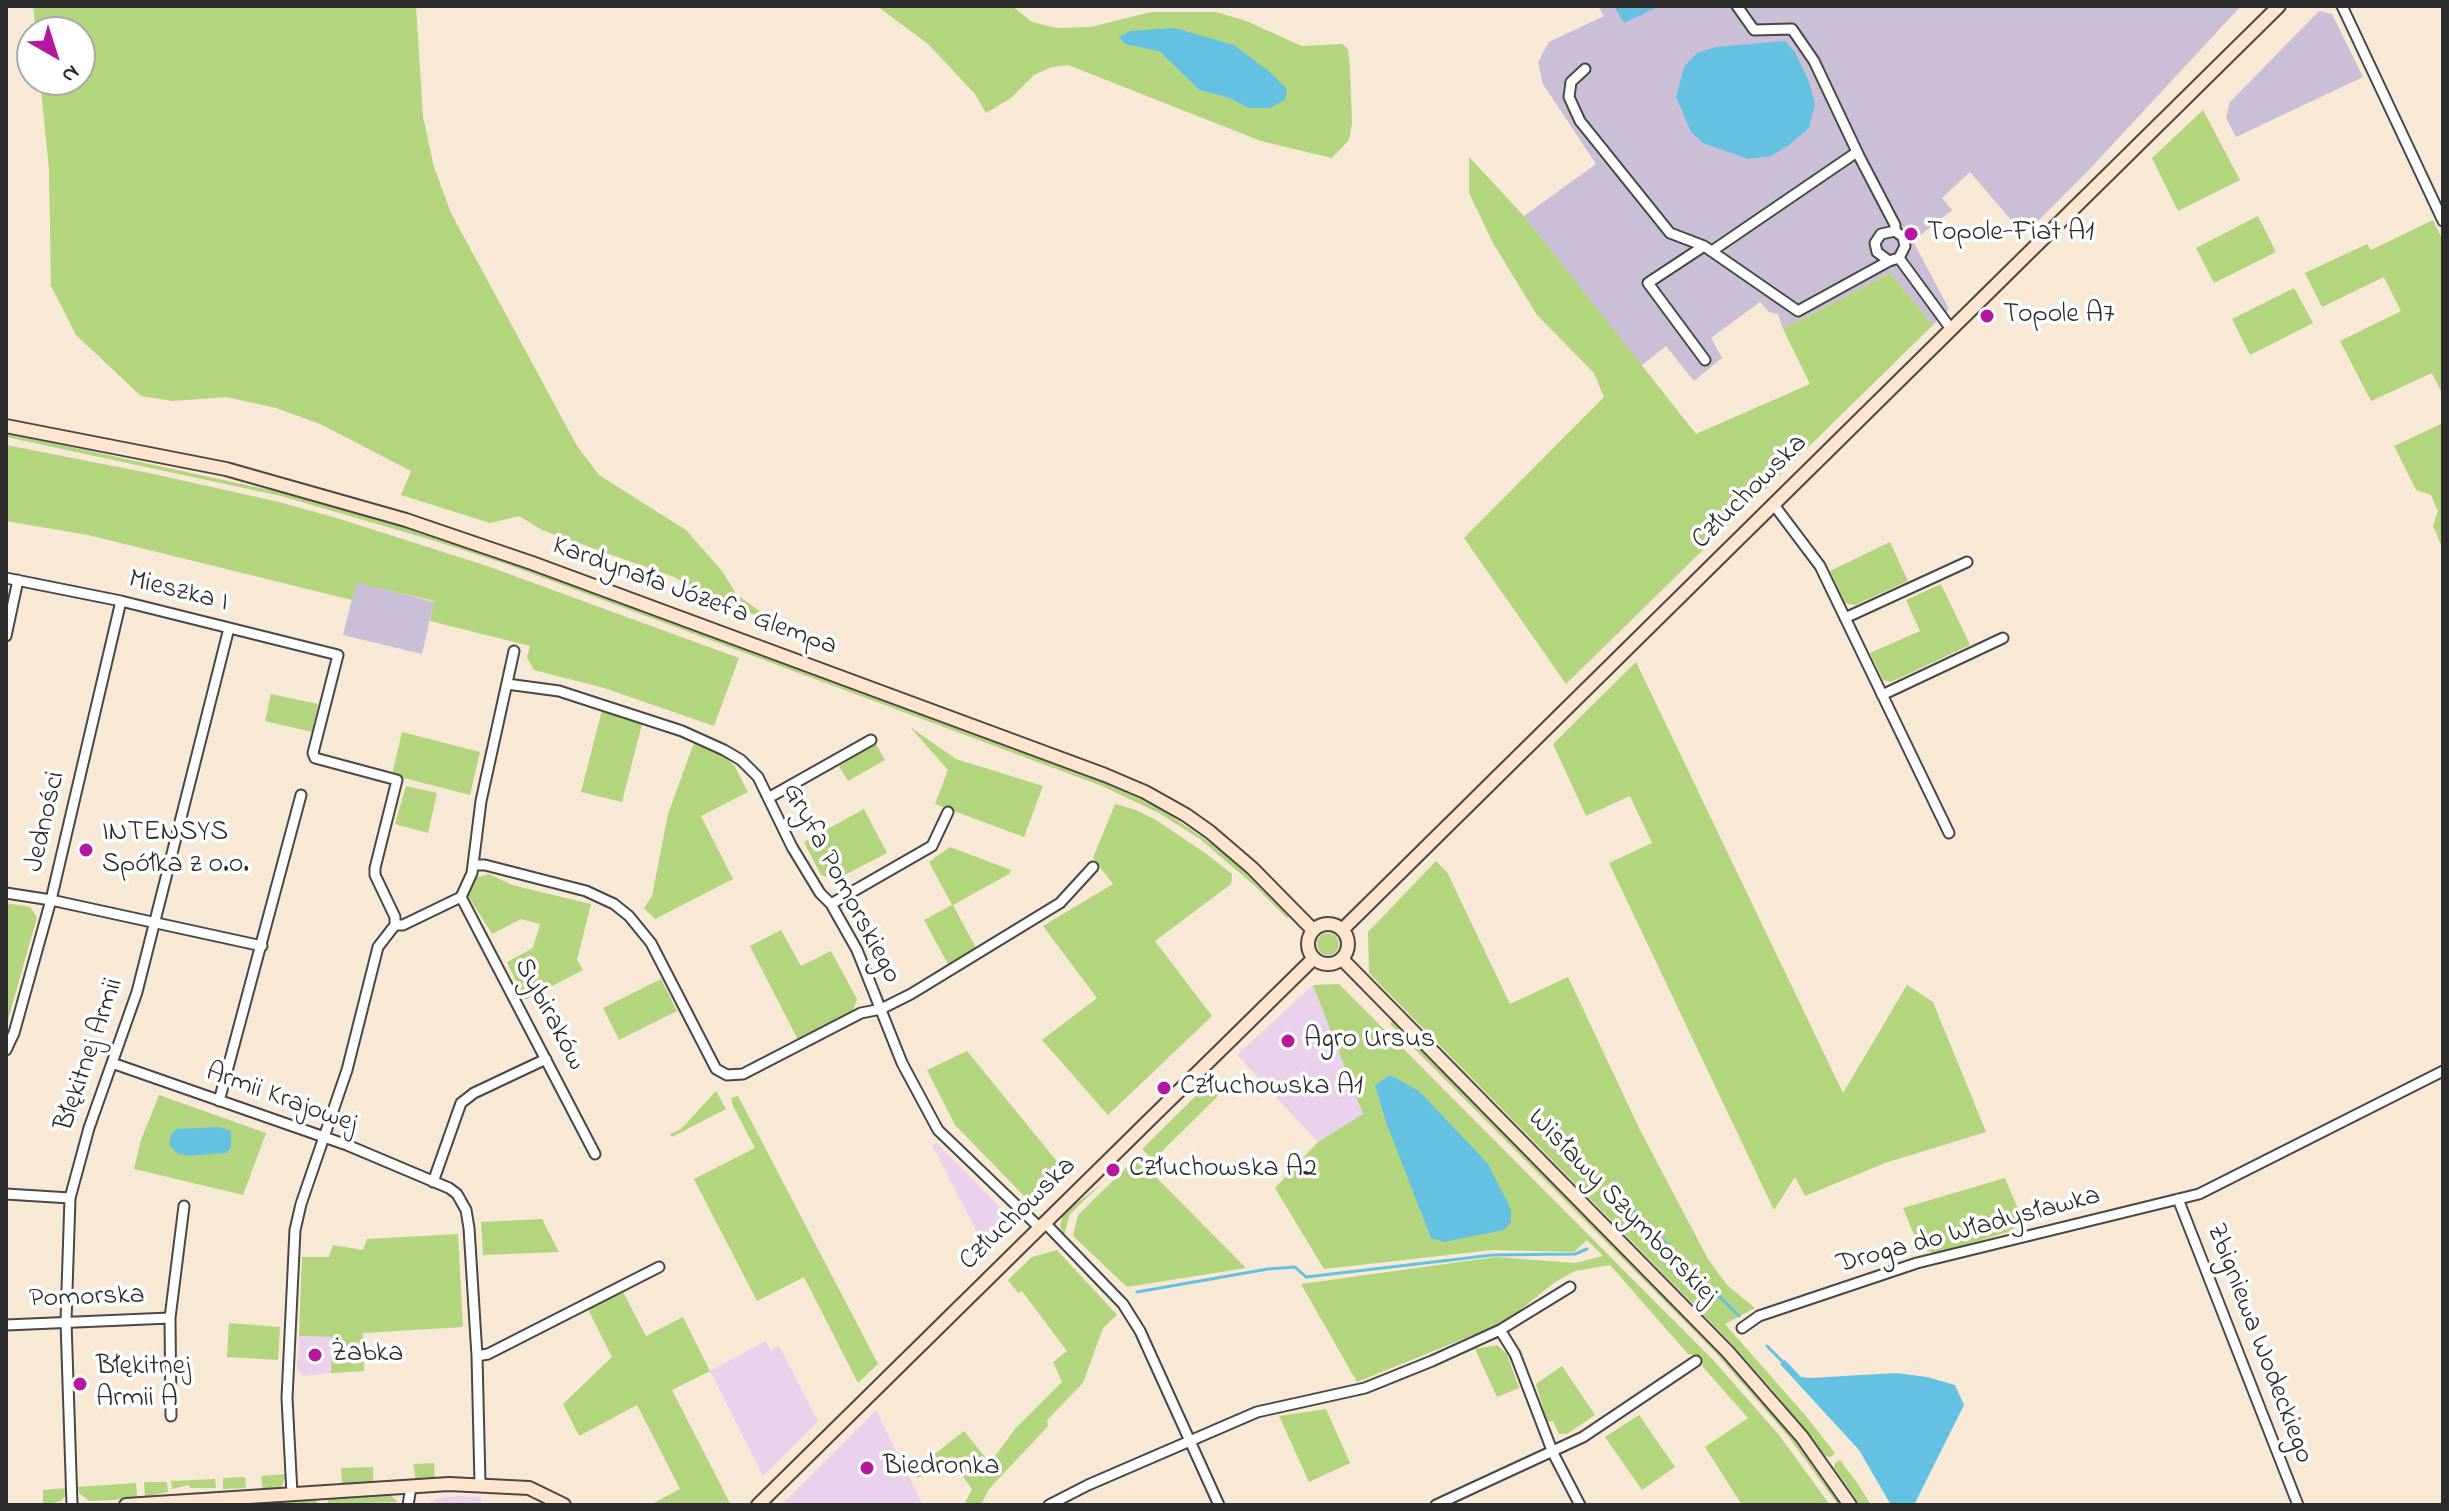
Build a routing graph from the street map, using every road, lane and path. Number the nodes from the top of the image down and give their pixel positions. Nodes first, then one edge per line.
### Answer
1 (1737, 6) edge
2 (2279, 6) edge
3 (2342, 6) edge
4 (1585, 69) dead end
5 (1857, 152) junction
6 (2443, 221) edge
7 (1895, 231) junction
8 (1708, 248) junction
9 (1894, 259) junction
10 (1951, 329) junction
11 (1705, 360) dead end
12 (6, 426) edge
13 (1774, 505) junction
14 (1967, 562) dead end
15 (6, 578) edge
16 (18, 580) junction
17 (121, 601) junction
18 (1845, 618) junction
19 (229, 628) junction
20 (6, 636) edge
21 (2003, 638) dead end
22 (514, 651) dead end
23 (507, 684) junction
24 (1882, 695) junction
25 (871, 740) dead end
26 (301, 795) dead end
27 (770, 797) junction
28 (948, 812) dead end
29 (1949, 833) dead end
30 (473, 865) junction
31 (1093, 867) dead end
32 (6, 893) edge
33 (461, 897) junction
34 (51, 900) junction
35 (831, 904) junction
36 (154, 922) junction
37 (395, 925) junction
38 (1313, 930) junction
39 (1342, 930) junction
40 (262, 946) junction
41 (1313, 959) junction
42 (1342, 959) junction
43 (881, 1009) junction
44 (6, 1050) edge
45 (546, 1059) junction
46 (112, 1063) junction
47 (2443, 1071) edge
48 (219, 1101) junction
49 (324, 1138) junction
50 (595, 1154) dead end
51 (433, 1182) junction
52 (6, 1194) edge
53 (70, 1198) junction
54 (2178, 1199) junction
55 (184, 1206) dead end
56 (1042, 1226) junction
57 (659, 1267) dead end
58 (1570, 1287) dead end
59 (170, 1318) junction
60 (66, 1321) junction
61 (6, 1325) edge
62 (1742, 1328) dead end
63 (1500, 1330) junction
64 (477, 1356) junction
65 (1696, 1361) dead end
66 (171, 1416) dead end
67 (1190, 1441) junction
68 (1553, 1453) junction
69 (480, 1484) junction
70 (411, 1487) junction
71 (292, 1494) junction
72 (72, 1505) edge
73 (126, 1505) edge
74 (408, 1505) edge
75 (564, 1505) edge
76 (758, 1505) edge
77 (1049, 1505) edge
78 (1219, 1505) edge
79 (1436, 1505) edge
80 (1580, 1505) edge
81 (1850, 1505) edge
82 (2298, 1505) edge

1 - 5 street
2 - 10 main road, Człuchowska
3 - 6 street
4 - 8 street
5 - 7 street
5 - 8 street
7 - 9 street
7 - 9 street
8 - 9 street
8 - 11 street
9 - 10 street
10 - 13 main road, Człuchowska
12 - 38 main road, Kardynała Józefa Glempa
13 - 18 street
13 - 39 main road, Człuchowska
14 - 18 street
15 - 16 street, Mieszka I
16 - 17 street, Mieszka I
16 - 20 street
17 - 19 street, Mieszka I
17 - 34 street, Jedności
18 - 24 street
19 - 36 street, Błękitnej Armii
19 - 37 street, Mieszka I
21 - 24 street
22 - 23 street
23 - 27 street, Gryfa Pomorskiego
23 - 30 street
24 - 29 street
25 - 27 street
26 - 40 street
27 - 35 street, Gryfa Pomorskiego
28 - 35 street
30 - 33 street
30 - 43 street
31 - 43 street
32 - 34 street
33 - 37 street
33 - 45 street, Sybiraków
34 - 36 street
34 - 44 street, Jedności
35 - 43 street, Gryfa Pomorskiego
36 - 40 street
36 - 46 street, Błękitnej Armii
37 - 49 street
38 - 39 main road
38 - 41 main road
39 - 42 main road
40 - 48 street
41 - 42 main road
41 - 56 main road, Człuchowska
42 - 81 main road, Wisławy Szymborskiej
43 - 56 street, Gryfa Pomorskiego
45 - 50 street, Sybiraków
45 - 51 street
46 - 48 street, Armii Krajowej
46 - 53 street, Błękitnej Armii
47 - 54 street, Droga do Władysławka
48 - 49 street, Armii Krajowej
49 - 51 street, Armii Krajowej
49 - 71 street
51 - 64 street, Armii Krajowej
52 - 53 street
53 - 60 street, Błękitnej Armii
54 - 62 street, Droga do Władysławka
54 - 82 street, Zbigniewa Wodeckiego
55 - 59 street
56 - 67 street, Gryfa Pomorskiego
56 - 76 main road, Człuchowska
57 - 64 street
58 - 63 street
59 - 60 street, Pomorska
59 - 66 street
60 - 61 street, Pomorska
60 - 72 street, Błękitnej Armii
63 - 67 street
63 - 68 street
64 - 69 street, Armii Krajowej
65 - 68 street
67 - 77 street
67 - 78 street, Gryfa Pomorskiego
68 - 79 street
68 - 80 street
69 - 70 main road
69 - 75 main road
70 - 71 main road
70 - 74 street
71 - 73 main road

